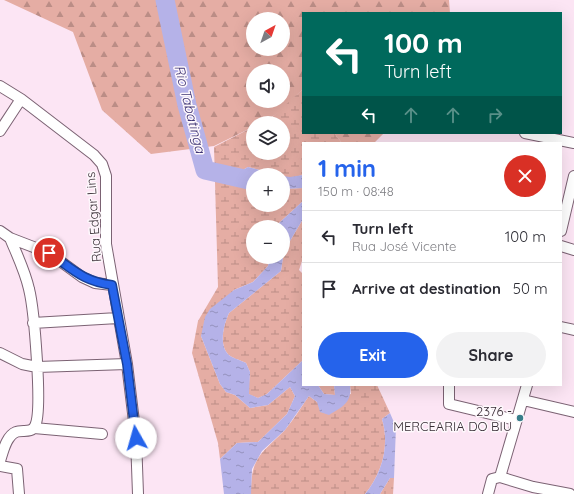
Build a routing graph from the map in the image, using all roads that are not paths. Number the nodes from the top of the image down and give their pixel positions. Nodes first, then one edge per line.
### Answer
1 (0, 86) edge
2 (21, 99) junction
3 (0, 131) edge
4 (530, 134) edge
5 (574, 143) edge
6 (574, 176) edge
7 (562, 227) edge
8 (0, 231) edge
9 (10, 238) junction
10 (562, 246) edge
11 (574, 250) edge
12 (112, 285) junction
13 (118, 318) junction
14 (34, 323) junction
15 (562, 327) edge
16 (574, 330) edge
17 (0, 353) edge
18 (127, 364) junction
19 (37, 367) junction
20 (449, 386) edge
21 (527, 386) edge
22 (523, 400) junction
23 (574, 412) edge
24 (516, 420) junction
25 (34, 428) junction
26 (102, 434) dead end
27 (0, 460) edge
28 (0, 466) edge
29 (500, 477) junction
30 (533, 491) edge
31 (19, 494) edge
32 (138, 494) edge
33 (488, 494) edge
34 (570, 494) edge

1 - 2 street
2 - 3 street
2 - 12 street, Rua Edgar Lins
4 - 5 street
6 - 7 street
8 - 9 street
9 - 12 street
9 - 14 street
10 - 11 street
12 - 13 street, Rua Edgar Lins
13 - 14 street
13 - 18 street, Rua Edgar Lins
14 - 19 street
15 - 16 street
17 - 19 street
18 - 19 street
18 - 32 street, Rua Edgar Lins
19 - 25 street
20 - 24 street
21 - 22 street
22 - 23 street
22 - 24 street
24 - 29 street
25 - 26 street
25 - 27 street
28 - 31 street
29 - 30 street
29 - 33 street
30 - 34 street

